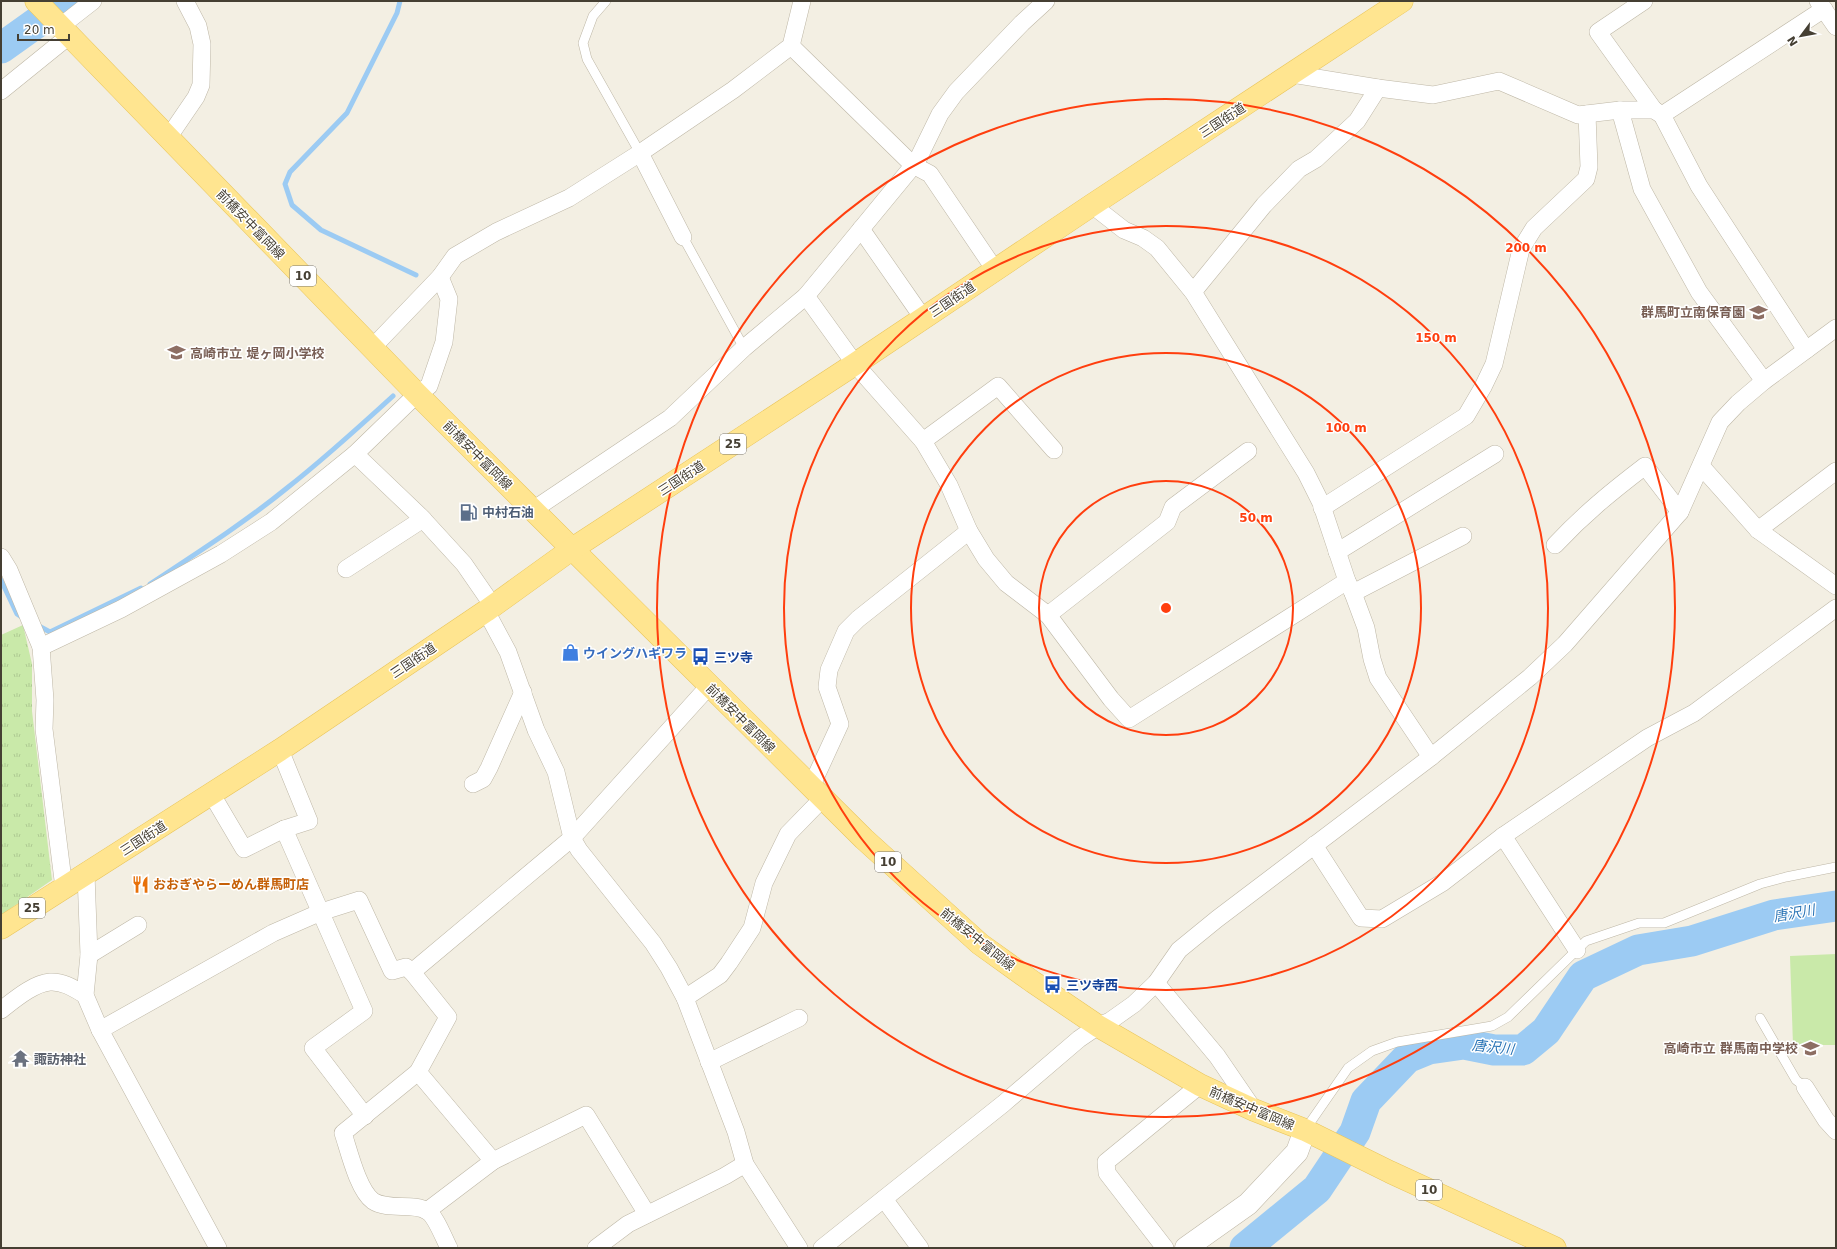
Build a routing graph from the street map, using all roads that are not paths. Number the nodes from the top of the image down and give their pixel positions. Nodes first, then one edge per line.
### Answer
1 (36, 1) edge
2 (93, 1) edge
3 (185, 1) edge
4 (606, 1) edge
5 (802, 1) edge
6 (1046, 1) edge
7 (1402, 1) edge
8 (1644, 1) edge
9 (1821, 5) edge
10 (1836, 27) edge
11 (65, 31) junction
12 (791, 46) junction
13 (1292, 74) junction
14 (1378, 88) junction
15 (1, 91) edge
16 (1620, 110) junction
17 (1658, 112) junction
18 (1587, 114) junction
19 (168, 138) junction
20 (640, 153) junction
21 (913, 165) junction
22 (1092, 204) junction
23 (861, 229) junction
24 (683, 237) joint
25 (995, 270) junction
26 (440, 277) junction
27 (1193, 292) junction
28 (806, 296) junction
29 (923, 318) junction
30 (1836, 328) edge
31 (372, 348) junction
32 (744, 348) junction
33 (1806, 350) junction
34 (855, 364) junction
35 (1764, 381) junction
36 (417, 394) junction
37 (922, 442) junction
38 (1054, 450) dead end
39 (1248, 451) dead end
40 (355, 454) junction
41 (1495, 454) dead end
42 (1701, 466) junction
43 (1836, 471) edge
44 (1322, 508) junction
45 (533, 510) junction
46 (1680, 512) junction
47 (423, 519) junction
48 (1758, 530) junction
49 (969, 531) junction
50 (1463, 536) dead end
51 (1555, 545) dead end
52 (572, 549) junction
53 (1337, 552) junction
54 (1, 557) edge
55 (346, 569) dead end
56 (1836, 586) edge
57 (1350, 587) junction
58 (490, 608) junction
59 (1836, 608) edge
60 (1048, 615) junction
61 (41, 647) junction
62 (709, 686) junction
63 (522, 692) junction
64 (280, 750) junction
65 (1431, 757) junction
66 (473, 784) dead end
67 (211, 793) junction
68 (816, 793) junction
69 (284, 829) junction
70 (1503, 836) junction
71 (572, 838) junction
72 (1314, 845) junction
73 (1836, 868) edge
74 (86, 874) junction
75 (64, 888) junction
76 (322, 912) junction
77 (138, 925) dead end
78 (1, 928) edge
79 (1577, 950) junction
80 (89, 955) junction
81 (412, 972) junction
82 (1156, 983) junction
83 (85, 995) junction
84 (685, 998) junction
85 (1, 1010) edge
86 (799, 1018) dead end
87 (1760, 1018) dead end
88 (1098, 1026) junction
89 (100, 1030) junction
90 (709, 1062) junction
91 (418, 1072) junction
92 (1200, 1085) junction
93 (1805, 1088) joint
94 (1254, 1110) junction
95 (365, 1116) junction
96 (1305, 1130) junction
97 (1836, 1131) edge
98 (493, 1161) junction
99 (745, 1164) junction
100 (884, 1199) junction
101 (427, 1211) junction
102 (647, 1214) junction
103 (218, 1248) edge
104 (449, 1248) edge
105 (596, 1248) edge
106 (799, 1248) edge
107 (822, 1248) edge
108 (920, 1248) edge
109 (1165, 1248) edge
110 (1186, 1248) edge
111 (1555, 1248) edge

1 - 11 main road, 前橋安中富岡線 / 10
2 - 11 street
3 - 19 street
4 - 20 lane
5 - 12 street
6 - 21 street
7 - 13 main road, 三国街道 / 25
8 - 17 street
9 - 10 street
9 - 17 street
11 - 15 street
11 - 19 main road, 前橋安中富岡線 / 10
12 - 20 street
12 - 21 street
13 - 14 street
13 - 22 main road, 三国街道 / 25
14 - 18 street
14 - 27 street
16 - 17 street
16 - 18 street
16 - 35 street
17 - 33 street
18 - 44 street
19 - 31 main road, 前橋安中富岡線 / 10
20 - 24 street
20 - 26 street
21 - 23 street
21 - 25 street
22 - 25 main road, 三国街道 / 25
22 - 27 street
23 - 28 street
23 - 29 street
24 - 32 lane
25 - 29 main road, 三国街道 / 25
26 - 31 street
26 - 36 street
27 - 44 street
28 - 32 street
28 - 34 street
29 - 34 main road, 三国街道 / 25
30 - 33 street
31 - 36 main road, 前橋安中富岡線 / 10
32 - 45 street
33 - 35 street
34 - 37 street
34 - 52 main road, 三国街道 / 25
35 - 42 street
36 - 40 street
36 - 45 main road, 前橋安中富岡線 / 10
37 - 38 street
37 - 49 street
39 - 60 street
40 - 47 street
40 - 61 street
41 - 53 street
42 - 46 street
42 - 48 street
43 - 48 street
44 - 53 street
45 - 52 main road, 前橋安中富岡線 / 10
46 - 51 street
46 - 65 street
47 - 55 street
47 - 58 street
48 - 56 street
49 - 60 street
49 - 68 street
50 - 57 street
52 - 58 main road, 三国街道 / 25
52 - 62 main road, 前橋安中富岡線 / 10
53 - 57 street
54 - 61 street
57 - 60 street
57 - 65 street
58 - 63 street
58 - 64 main road, 三国街道 / 25
59 - 70 street
61 - 75 street
62 - 68 main road, 前橋安中富岡線 / 10
62 - 71 street
63 - 66 street
63 - 71 street
64 - 67 main road, 三国街道 / 25
64 - 69 street
65 - 72 street
67 - 69 street
67 - 74 main road, 三国街道 / 25
68 - 84 street
68 - 88 main road, 前橋安中富岡線 / 10
69 - 76 street
70 - 72 street
70 - 79 street
71 - 81 street
71 - 84 street
72 - 82 street
73 - 79 lane
74 - 75 main road, 三国街道 / 25
74 - 80 street
75 - 78 main road, 三国街道 / 25
76 - 81 street
76 - 89 street
76 - 95 street
77 - 80 street
79 - 96 lane
80 - 83 street
81 - 91 street
82 - 88 street
82 - 94 street
83 - 85 street
83 - 89 street
84 - 90 street
86 - 90 street
87 - 93 lane
88 - 92 main road, 前橋安中富岡線 / 10
88 - 100 street
89 - 103 street
90 - 99 street
91 - 95 street
91 - 98 street
92 - 94 main road, 前橋安中富岡線 / 10
92 - 109 street
93 - 97 street
94 - 96 main road, 前橋安中富岡線 / 10
95 - 101 street
96 - 110 street
96 - 111 main road, 前橋安中富岡線 / 10
98 - 101 street
98 - 102 street
99 - 102 street
99 - 106 street
100 - 107 street
100 - 108 street
101 - 104 street
102 - 105 street

